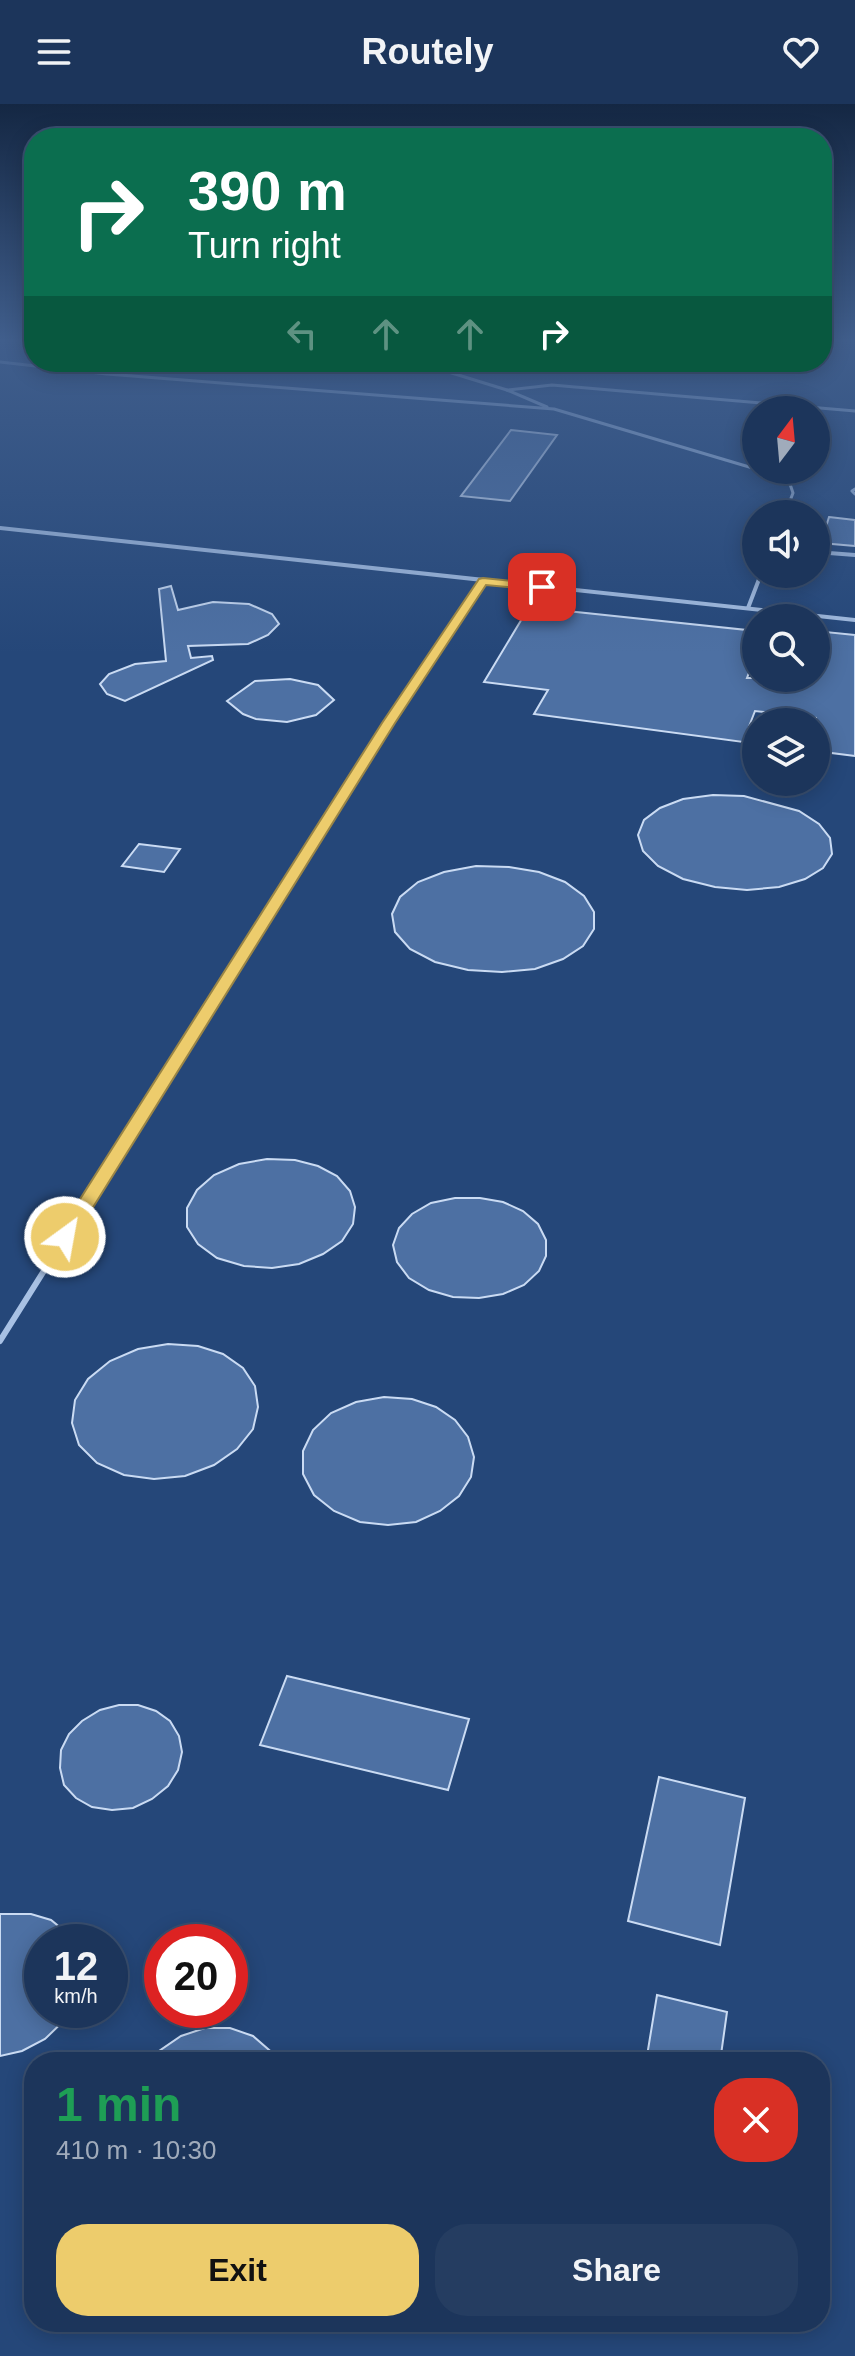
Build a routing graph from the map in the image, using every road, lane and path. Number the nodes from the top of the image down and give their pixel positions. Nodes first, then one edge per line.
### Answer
1 (668, 443) edge
2 (742, 465) edge
3 (0, 528) edge
4 (830, 553) edge
5 (855, 555) edge
6 (483, 581) junction
7 (742, 607) edge
8 (830, 617) edge
9 (855, 620) edge
10 (0, 1341) edge

1 - 2 lane
3 - 6 lane
4 - 5 lane
6 - 7 lane
6 - 10 lane
8 - 9 lane

